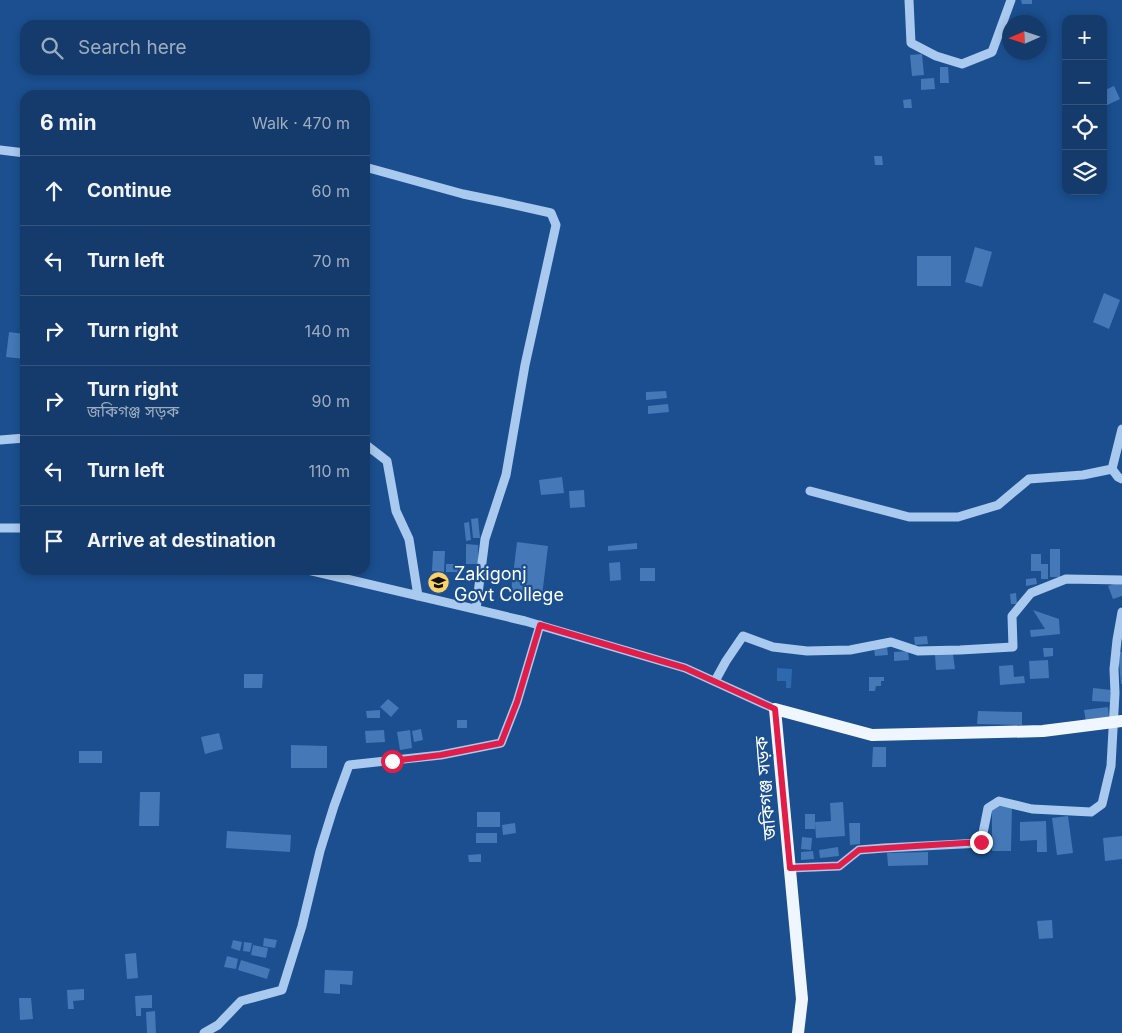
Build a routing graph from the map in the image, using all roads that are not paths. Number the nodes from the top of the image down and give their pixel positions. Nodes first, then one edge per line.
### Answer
1 (908, 0) edge
2 (1011, 0) edge
3 (0, 150) edge
4 (20, 152) edge
5 (370, 168) edge
6 (1122, 430) edge
7 (20, 438) edge
8 (0, 440) edge
9 (370, 448) edge
10 (1112, 469) junction
11 (1122, 479) edge
12 (810, 490) dead end
13 (0, 528) edge
14 (20, 528) edge
15 (329, 575) edge
16 (1122, 580) edge
17 (418, 596) junction
18 (476, 609) junction
19 (1122, 612) edge
20 (540, 625) junction
21 (1119, 640) edge
22 (714, 681) junction
23 (775, 709) junction
24 (1118, 722) edge
25 (790, 868) junction
26 (204, 1033) edge
27 (798, 1033) edge

1 - 2 street
3 - 4 street
5 - 18 street
6 - 10 street
7 - 8 street
9 - 17 street
10 - 11 street
10 - 12 street
13 - 14 street
15 - 17 street
16 - 22 street
17 - 18 street
18 - 20 street
19 - 21 street
20 - 22 street
20 - 26 street
21 - 24 street
22 - 23 street
23 - 24 main road
23 - 25 main road, জকিগঞ্জ সড়ক
24 - 25 street
25 - 27 main road, জকিগঞ্জ সড়ক

